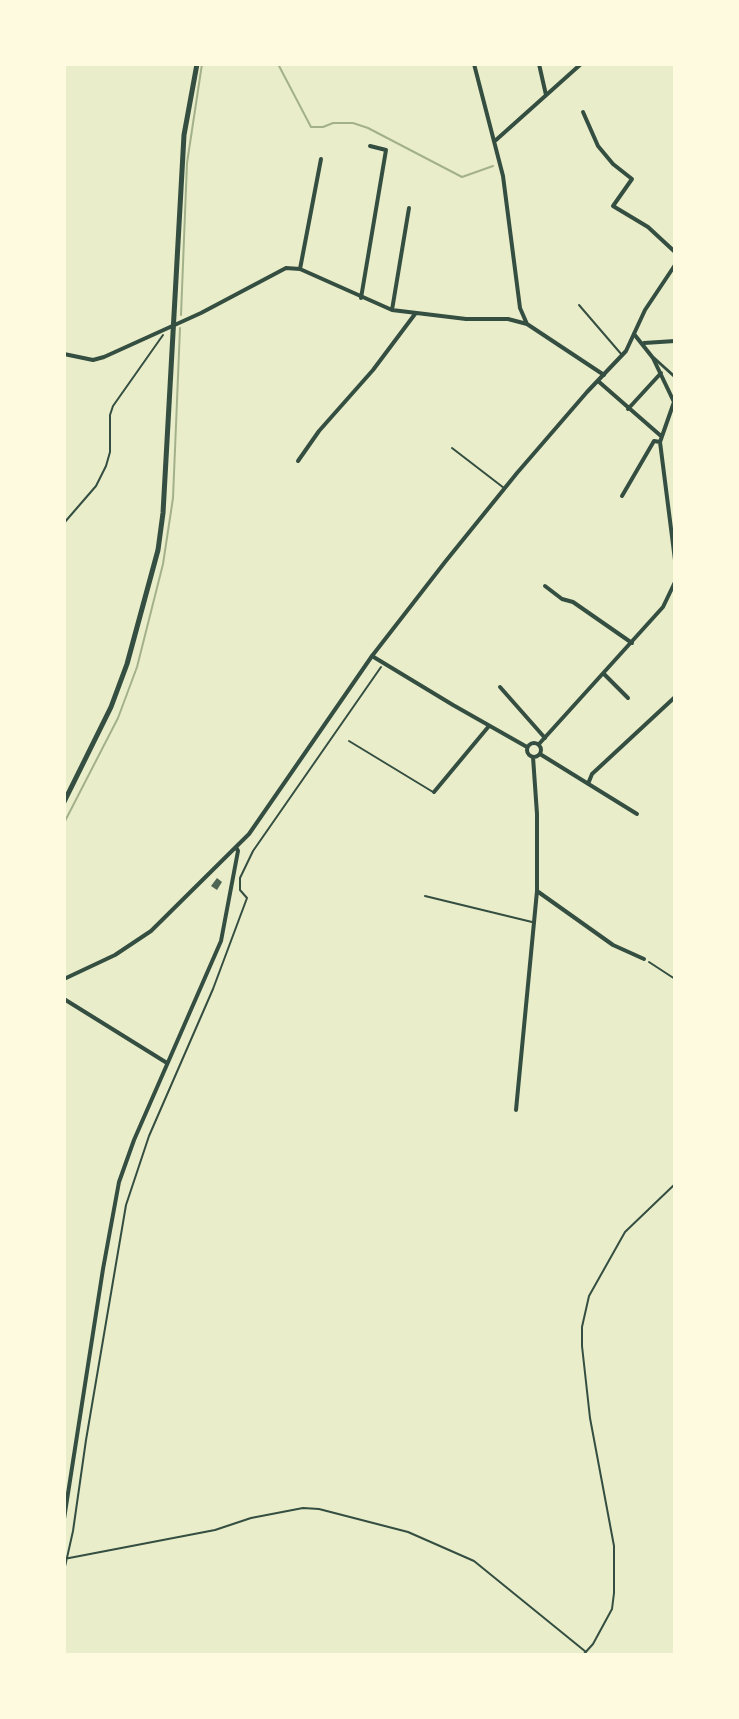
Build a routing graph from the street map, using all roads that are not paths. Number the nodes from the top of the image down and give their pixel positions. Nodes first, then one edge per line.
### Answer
1 (197, 64) edge
2 (474, 64) edge
3 (539, 64) edge
4 (581, 64) edge
5 (546, 95) junction
6 (583, 112) dead end
7 (496, 140) junction
8 (370, 146) dead end
9 (321, 159) dead end
10 (409, 208) dead end
11 (675, 252) edge
12 (675, 265) edge
13 (300, 269) junction
14 (361, 298) junction
15 (579, 305) dead end
16 (392, 310) junction
17 (415, 314) junction
18 (527, 324) junction
19 (171, 325) junction
20 (634, 334) junction
21 (675, 341) edge
22 (644, 343) junction
23 (64, 354) edge
24 (622, 356) junction
25 (653, 358) junction
26 (661, 373) junction
27 (604, 375) junction
28 (675, 377) edge
29 (598, 381) junction
30 (675, 402) edge
31 (628, 409) junction
32 (661, 439) junction
33 (452, 448) dead end
34 (298, 461) dead end
35 (505, 488) junction
36 (622, 496) dead end
37 (675, 560) edge
38 (675, 582) edge
39 (545, 586) dead end
40 (632, 643) junction
41 (372, 656) junction
42 (604, 674) junction
43 (500, 687) dead end
44 (675, 697) edge
45 (628, 698) dead end
46 (489, 726) junction
47 (545, 738) junction
48 (349, 741) dead end
49 (539, 744) junction
50 (527, 747) junction
51 (540, 754) junction
52 (533, 757) junction
53 (588, 784) junction
54 (434, 792) joint
55 (64, 802) edge
56 (637, 814) dead end
57 (236, 847) junction
58 (537, 891) junction
59 (425, 896) dead end
60 (533, 923) junction
61 (644, 959) road end
62 (64, 979) edge
63 (64, 999) edge
64 (167, 1063) junction
65 (516, 1110) dead end
66 (64, 1519) edge

1 - 19 main road
2 - 7 street
3 - 5 street
4 - 5 street
5 - 7 street
6 - 11 street
7 - 18 street
8 - 14 street
9 - 13 street
10 - 16 street
12 - 20 street
13 - 14 street
13 - 19 street
14 - 16 street
15 - 24 lane
16 - 17 street
17 - 18 street
17 - 34 street
18 - 27 street
19 - 23 street
19 - 55 main road
20 - 22 street
20 - 24 street
21 - 22 street
22 - 25 street
24 - 27 street
25 - 26 street
25 - 28 street
26 - 30 street
26 - 31 street
27 - 29 street
29 - 31 street
29 - 35 street
30 - 32 street
31 - 32 street
32 - 36 street
32 - 37 street
33 - 35 lane
35 - 41 street
38 - 40 street
39 - 40 street
40 - 42 street
41 - 46 street
41 - 57 street
42 - 45 street
42 - 47 street
43 - 47 street
44 - 53 street
46 - 50 street
46 - 54 street
47 - 49 street
48 - 54 lane
49 - 50 street
49 - 51 street
50 - 52 street
51 - 52 street
51 - 53 street
52 - 58 street
53 - 56 street
57 - 62 street
57 - 64 street
58 - 60 street
58 - 61 street
59 - 60 lane
60 - 65 street
63 - 64 street
64 - 66 street

